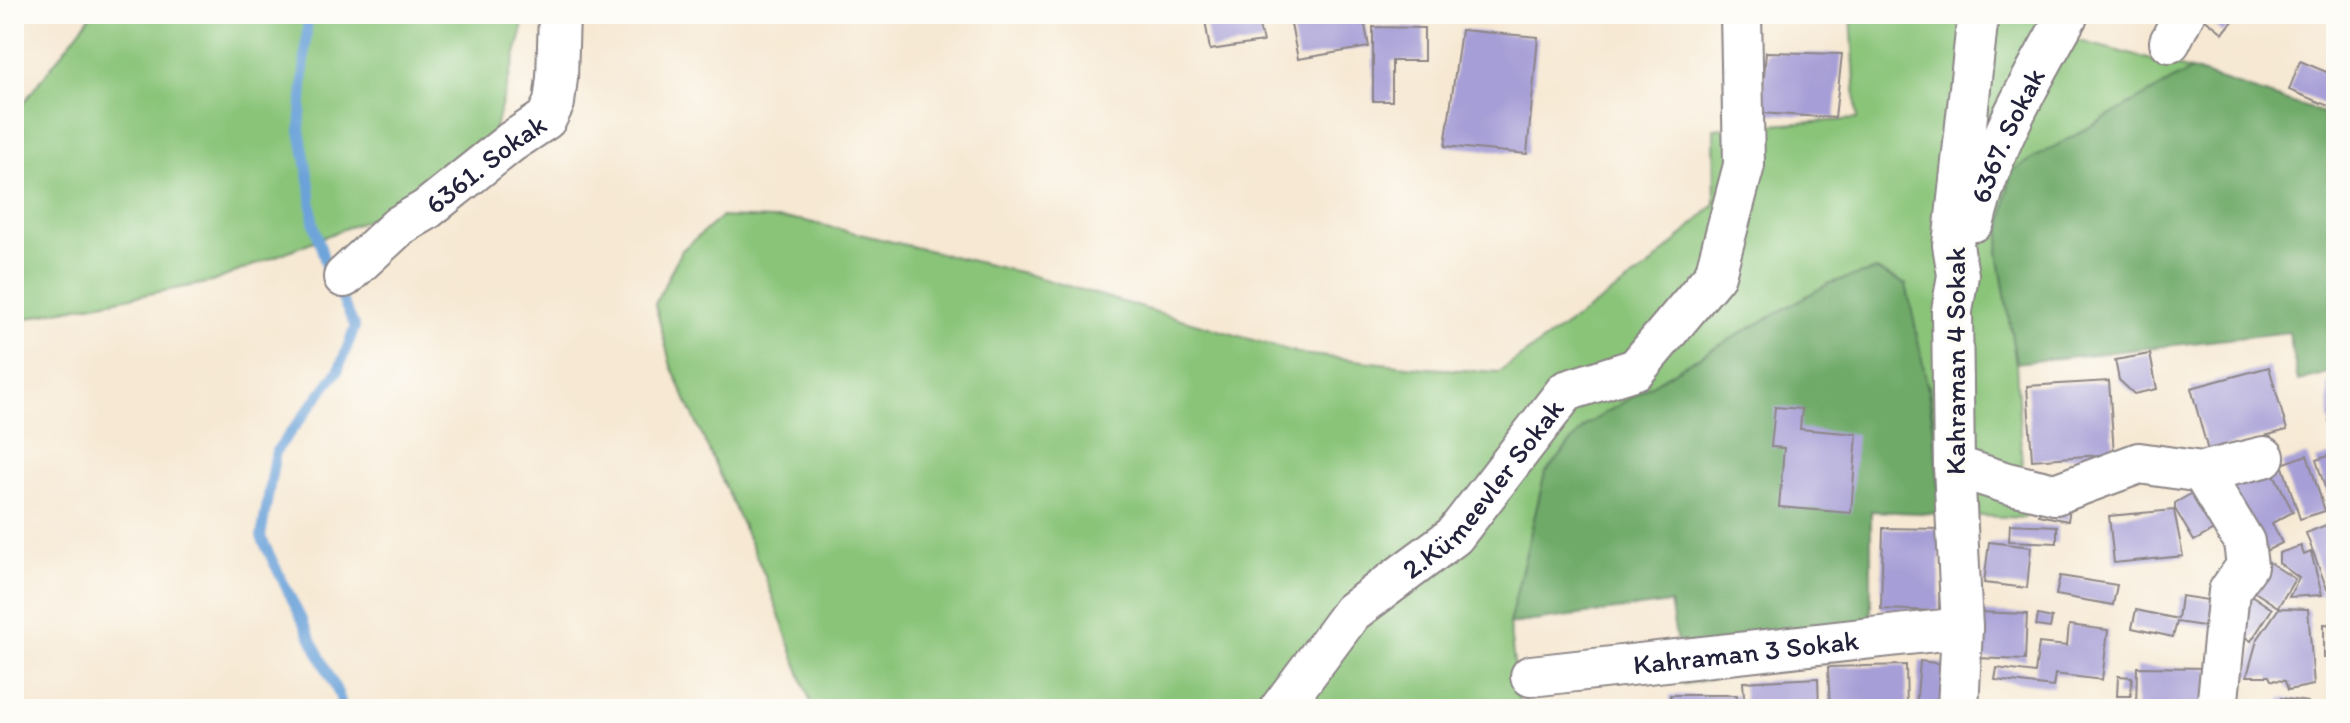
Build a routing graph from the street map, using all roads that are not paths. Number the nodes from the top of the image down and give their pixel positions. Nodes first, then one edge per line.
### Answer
1 (559, 14) edge
2 (1741, 14) edge
3 (1978, 14) edge
4 (2068, 14) edge
5 (344, 277) dead end
6 (1952, 311) junction
7 (2264, 457) dead end
8 (1954, 466) junction
9 (2202, 472) junction
10 (1962, 628) junction
11 (1531, 676) dead end
12 (1280, 709) edge
13 (1958, 709) edge
14 (2217, 709) edge

1 - 5 street, 6361. Sokak
2 - 12 street, 2.Kümeevler Sokak
3 - 6 street, Kahraman 4 Sokak
4 - 6 street, 6367. Sokak
6 - 8 street, Kahraman 4 Sokak
7 - 9 street
8 - 9 street
8 - 10 street, Kahraman 4 Sokak
9 - 14 street
10 - 11 street, Kahraman 3 Sokak
10 - 13 street, Kahraman 4 Sokak

